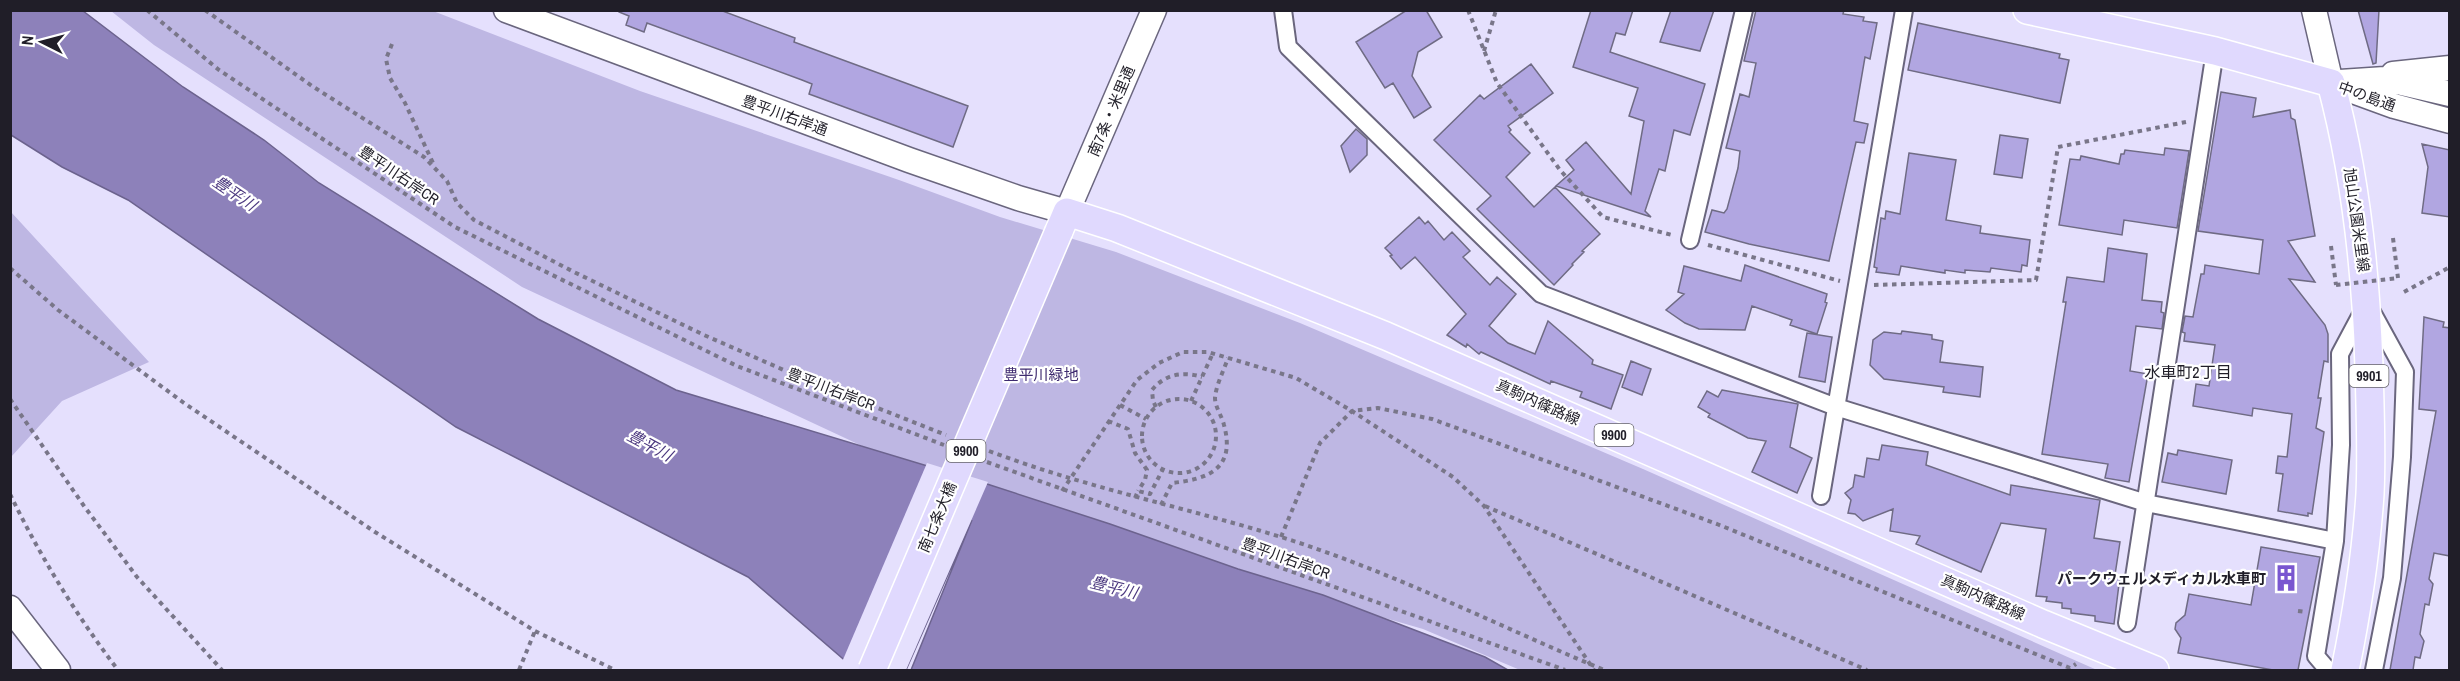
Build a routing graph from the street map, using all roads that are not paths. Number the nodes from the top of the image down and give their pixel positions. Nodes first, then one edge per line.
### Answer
1 (506, 10) edge
2 (1154, 10) edge
3 (1283, 10) edge
4 (1744, 10) edge
5 (1904, 10) edge
6 (2027, 10) edge
7 (2314, 10) edge
8 (2215, 51) junction
9 (2450, 68) edge
10 (2331, 82) junction
11 (2450, 94) edge
12 (2450, 121) edge
13 (1063, 222) junction
14 (1690, 240) road end
15 (2367, 303) junction
16 (1836, 407) junction
17 (1821, 496) dead end
18 (2146, 503) junction
19 (2335, 541) junction
20 (10, 608) edge
21 (2127, 623) dead end
22 (58, 670) edge
23 (872, 670) edge
24 (2155, 670) edge
25 (2328, 670) edge
26 (2345, 670) edge
27 (2374, 670) edge

1 - 13 street, 豊平川右岸通
2 - 13 street, 南7条・米里通
3 - 16 street
4 - 14 street
5 - 16 street
6 - 8 main road
7 - 10 street
8 - 10 main road
8 - 18 street
9 - 10 street
10 - 11 street, 中の島通
10 - 12 street, 中の島通
10 - 15 main road, 旭山公園米里線 / 9901
13 - 23 main road, 南七条大橋 / 9900, bridge
13 - 24 main road, 真駒内篠路線 / 9900
15 - 19 street
15 - 26 main road, 旭山公園米里線 / 9901
15 - 27 street
16 - 17 street
16 - 18 street
18 - 19 street
18 - 21 street
19 - 25 street
20 - 22 street

